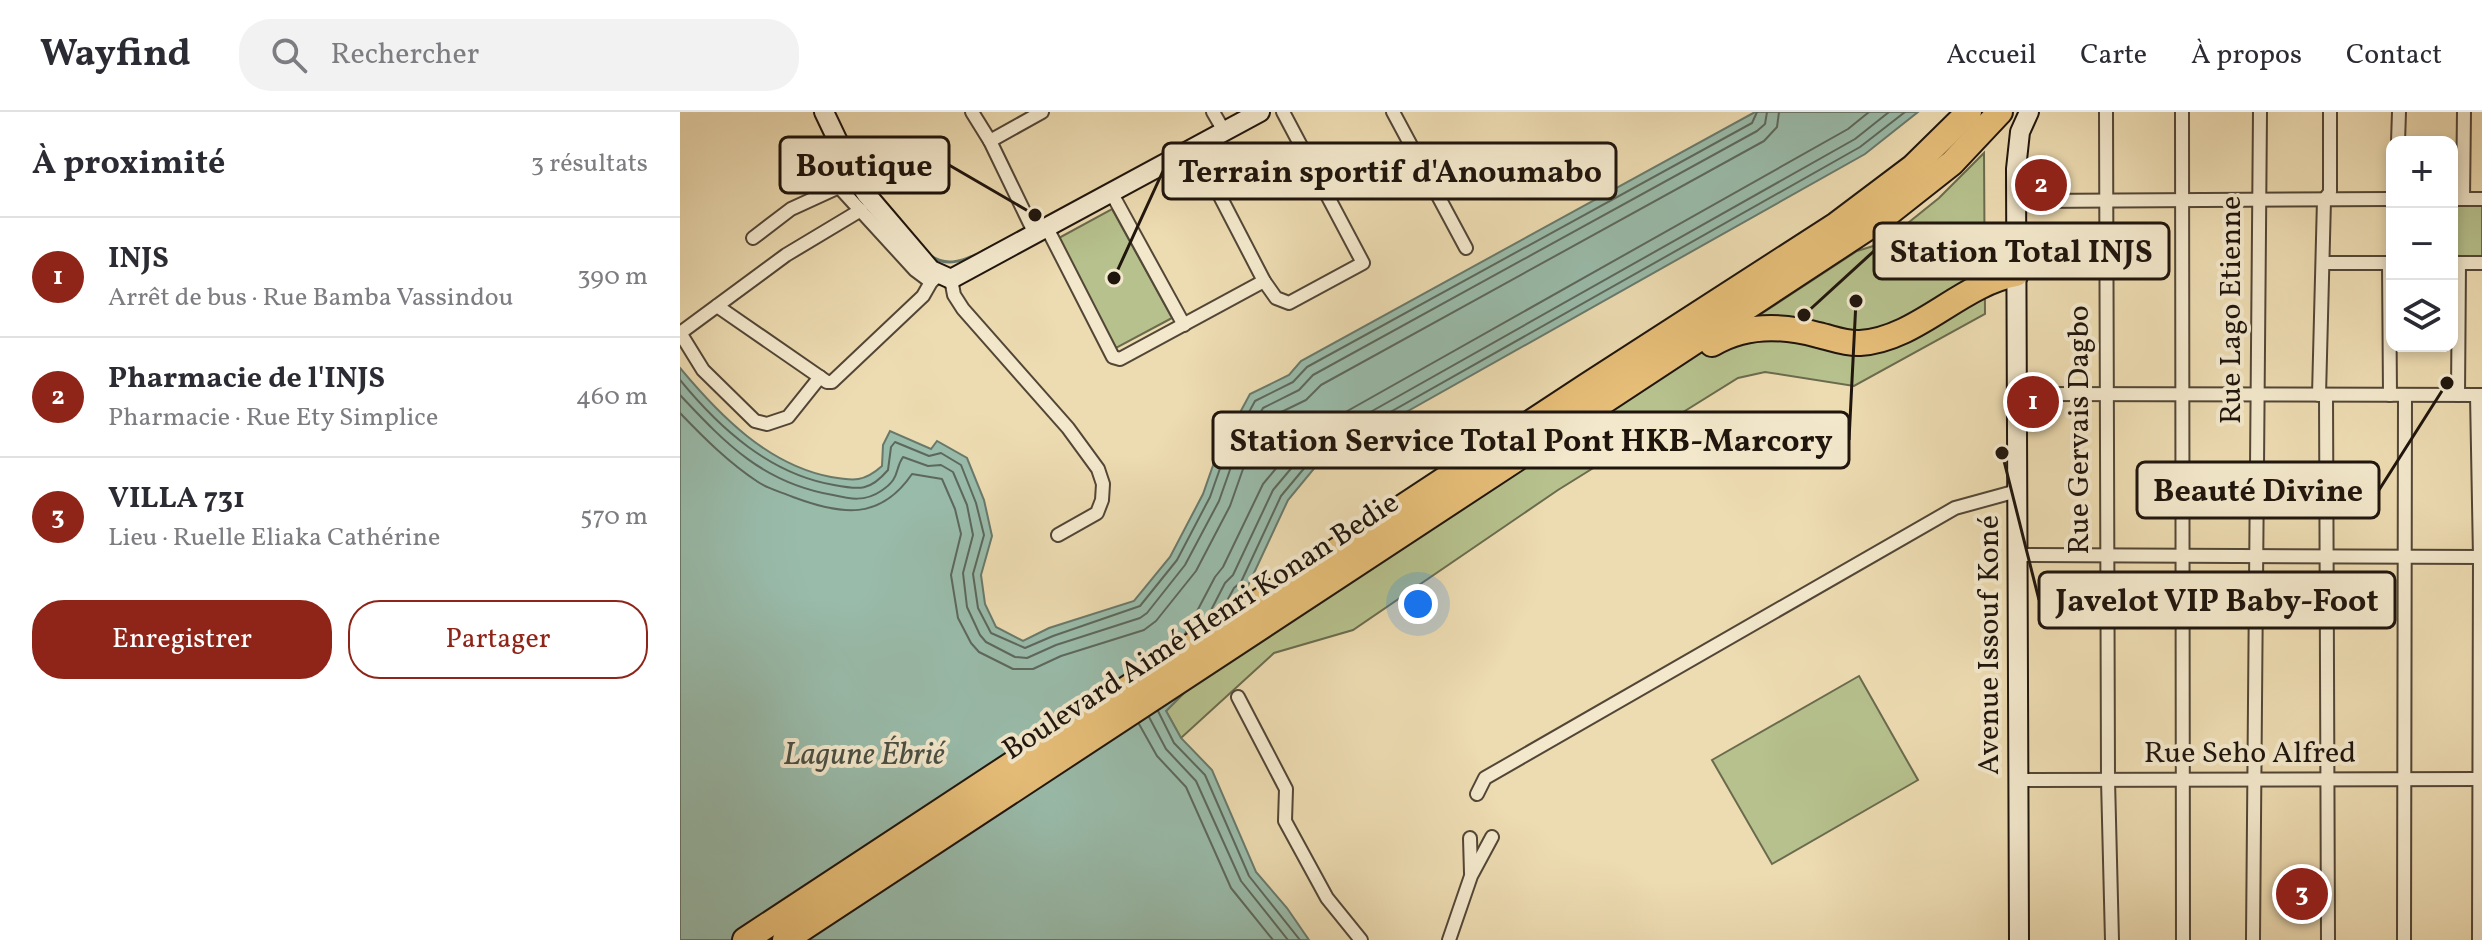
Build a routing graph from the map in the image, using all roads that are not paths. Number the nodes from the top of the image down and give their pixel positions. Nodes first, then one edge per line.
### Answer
1 (824, 112) edge
2 (972, 112) edge
3 (1042, 112) edge
4 (1213, 112) edge
5 (1260, 112) edge
6 (1283, 112) edge
7 (1393, 112) edge
8 (1969, 112) edge
9 (2000, 112) edge
10 (2029, 112) edge
11 (2106, 112) edge
12 (2182, 112) edge
13 (2260, 112) edge
14 (2330, 112) edge
15 (2399, 112) edge
16 (2464, 112) edge
17 (1224, 131) junction
18 (2398, 136) edge
19 (990, 141) junction
20 (1194, 146) junction
21 (1111, 192) junction
22 (2386, 199) edge
23 (2458, 199) edge
24 (2482, 199) edge
25 (2182, 200) junction
26 (2259, 200) junction
27 (2324, 200) junction
28 (2016, 201) junction
29 (2105, 201) junction
30 (861, 210) junction
31 (1040, 229) junction
32 (753, 238) dead end
33 (1466, 248) dead end
34 (2323, 263) junction
35 (2386, 263) edge
36 (2458, 263) edge
37 (2482, 263) edge
38 (2016, 274) junction
39 (940, 279) junction
40 (2391, 280) edge
41 (2455, 280) edge
42 (1264, 281) junction
43 (717, 306) junction
44 (1184, 325) junction
45 (820, 377) junction
46 (2017, 394) junction
47 (2106, 394) junction
48 (2182, 394) junction
49 (2257, 394) junction
50 (2323, 395) junction
51 (2390, 395) junction
52 (2405, 395) junction
53 (2458, 395) junction
54 (2479, 395) edge
55 (1599, 402) junction
56 (2017, 491) junction
57 (1058, 535) dead end
58 (2017, 555) junction
59 (2107, 555) junction
60 (2183, 556) junction
61 (2256, 556) junction
62 (2327, 556) junction
63 (2405, 557) junction
64 (2481, 557) edge
65 (1310, 580) junction
66 (2256, 581) junction
67 (2208, 583) dead end
68 (1238, 697) dead end
69 (2405, 779) junction
70 (2480, 779) edge
71 (2019, 780) junction
72 (2108, 780) junction
73 (2183, 780) junction
74 (2254, 780) junction
75 (2327, 781) junction
76 (1477, 794) dead end
77 (1492, 837) dead end
78 (1470, 838) dead end
79 (1471, 876) junction
80 (745, 940) edge
81 (785, 940) edge
82 (1361, 940) edge
83 (1449, 940) edge
84 (2019, 940) edge
85 (2112, 940) edge
86 (2183, 940) edge
87 (2253, 940) edge
88 (2328, 940) edge
89 (2404, 940) edge
90 (2479, 940) edge

1 - 39 street
2 - 19 street
3 - 19 street
4 - 17 street
5 - 17 street
6 - 42 street
7 - 33 street
8 - 65 highway, Boulevard Aimé Henri Konan Bedie
9 - 55 highway, Boulevard Aimé Henri Konan Bedie
10 - 28 street, Avenue Issouf Koné
11 - 29 street, Rue Gervais Dagbo
12 - 25 street
13 - 26 street, Rue Lago Etienne
14 - 27 street
15 - 18 street
16 - 23 street
17 - 20 street
19 - 31 street
20 - 21 street
20 - 42 street
21 - 31 street
21 - 44 street
22 - 27 street
23 - 24 street
25 - 26 street
25 - 29 street
25 - 48 street
26 - 27 street
26 - 49 street, Rue Lago Etienne
27 - 34 street
28 - 29 street
28 - 38 street, Avenue Issouf Koné
29 - 47 street, Rue Gervais Dagbo
30 - 32 street
30 - 39 street
30 - 43 street
31 - 39 street
31 - 44 street
34 - 35 street
34 - 50 street
36 - 37 street
38 - 46 street, Avenue Issouf Koné
38 - 55 highway
39 - 45 street
39 - 57 street
40 - 51 street
41 - 53 street
42 - 44 street
43 - 45 street
43 - 45 street
46 - 47 street
46 - 56 street, Avenue Issouf Koné
47 - 48 street
47 - 59 street, Rue Gervais Dagbo
48 - 49 street
48 - 60 street
49 - 50 street
49 - 61 street, Rue Lago Etienne
50 - 51 street
50 - 62 street
51 - 52 street
52 - 53 street
52 - 63 street
53 - 54 street
54 - 64 street
55 - 65 highway, Boulevard Aimé Henri Konan Bedie
56 - 58 street, Avenue Issouf Koné
56 - 76 street
58 - 59 street
58 - 71 street, Avenue Issouf Koné
59 - 60 street
59 - 72 street, Rue Gervais Dagbo
60 - 61 street
60 - 73 street
61 - 62 street
61 - 66 street, Rue Lago Etienne
62 - 63 street
62 - 75 street
63 - 64 street
63 - 69 street
64 - 70 street
65 - 80 highway, Boulevard Aimé Henri Konan Bedie
65 - 81 highway, Boulevard Aimé Henri Konan Bedie
66 - 67 street
66 - 74 street, Rue Lago Etienne
68 - 82 street
69 - 70 street, Rue Seho Alfred
69 - 75 street, Rue Seho Alfred
69 - 89 street
70 - 90 street
71 - 72 street, Rue Seho Alfred
71 - 84 street, Avenue Issouf Koné
72 - 73 street, Rue Seho Alfred
72 - 85 street, Rue Gervais Dagbo
73 - 74 street, Rue Seho Alfred
73 - 86 street
74 - 75 street, Rue Seho Alfred
74 - 87 street, Rue Lago Etienne
75 - 88 street
77 - 79 street
78 - 79 street
79 - 83 street

